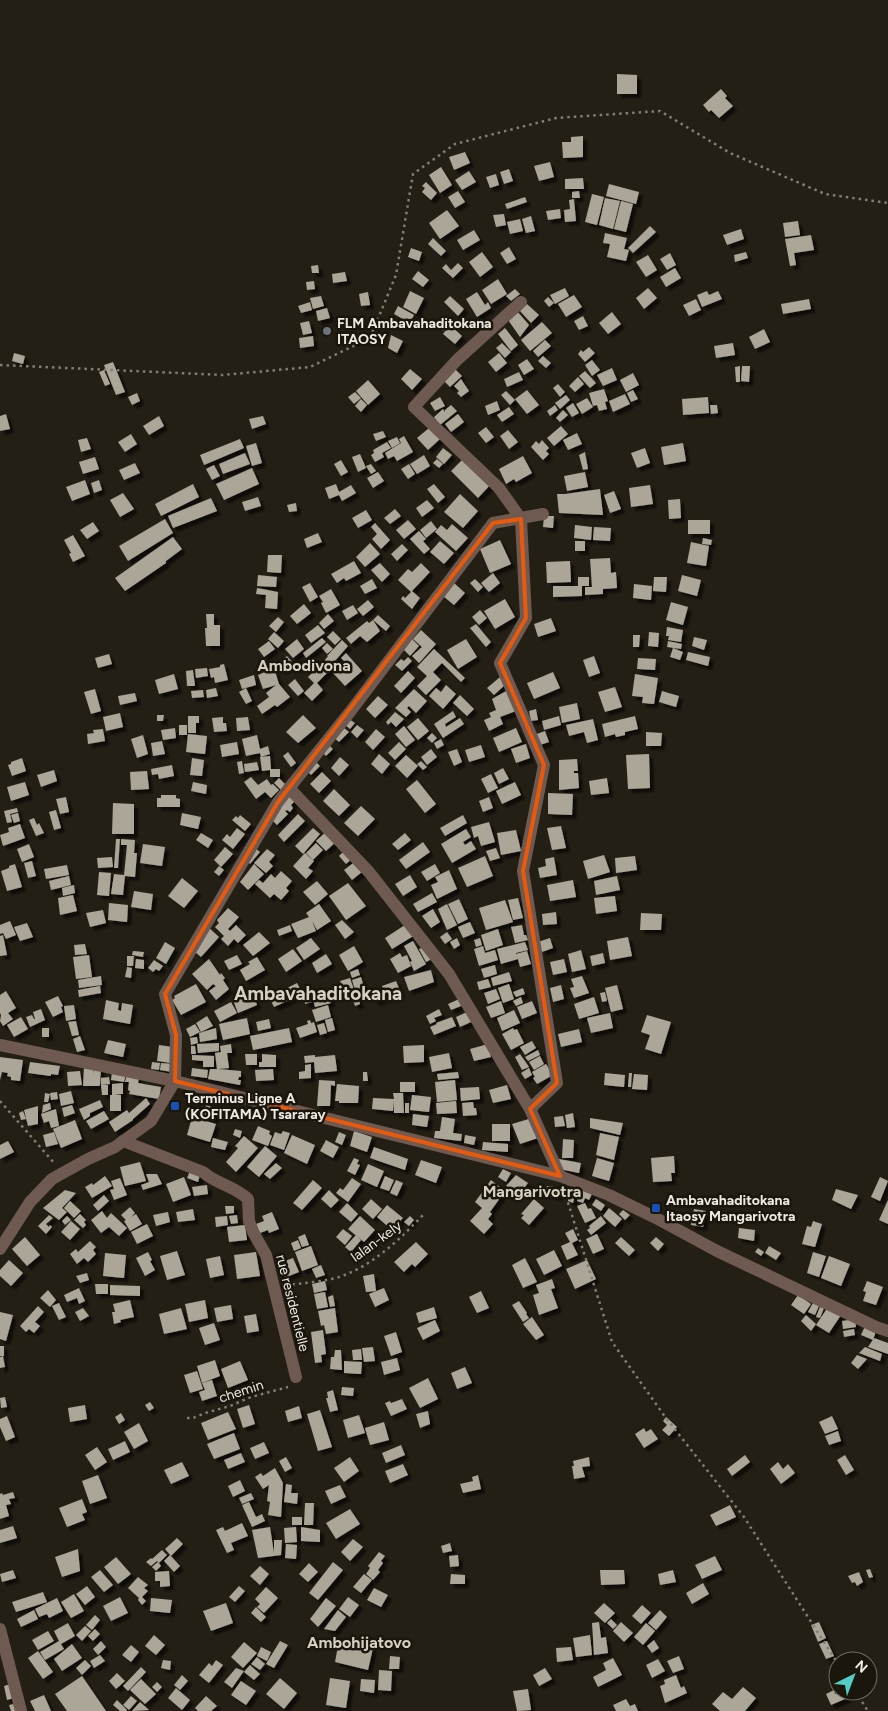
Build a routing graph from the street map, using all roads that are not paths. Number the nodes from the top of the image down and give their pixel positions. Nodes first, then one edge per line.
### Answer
1 (521, 302) dead end
2 (543, 514) dead end
3 (521, 518) junction
4 (289, 788) junction
5 (0, 1045) edge
6 (176, 1081) junction
7 (530, 1109) junction
8 (123, 1141) junction
9 (560, 1176) junction
10 (0, 1249) edge
11 (888, 1331) edge
12 (296, 1377) road end
13 (0, 1629) edge
14 (22, 1711) edge

1 - 3 street
2 - 3 street
3 - 4 street
3 - 7 street
4 - 6 street
4 - 7 street
5 - 6 street
6 - 8 street
6 - 9 street
7 - 9 street
8 - 10 street
8 - 12 street, rue residentielle
9 - 11 street
13 - 14 street

